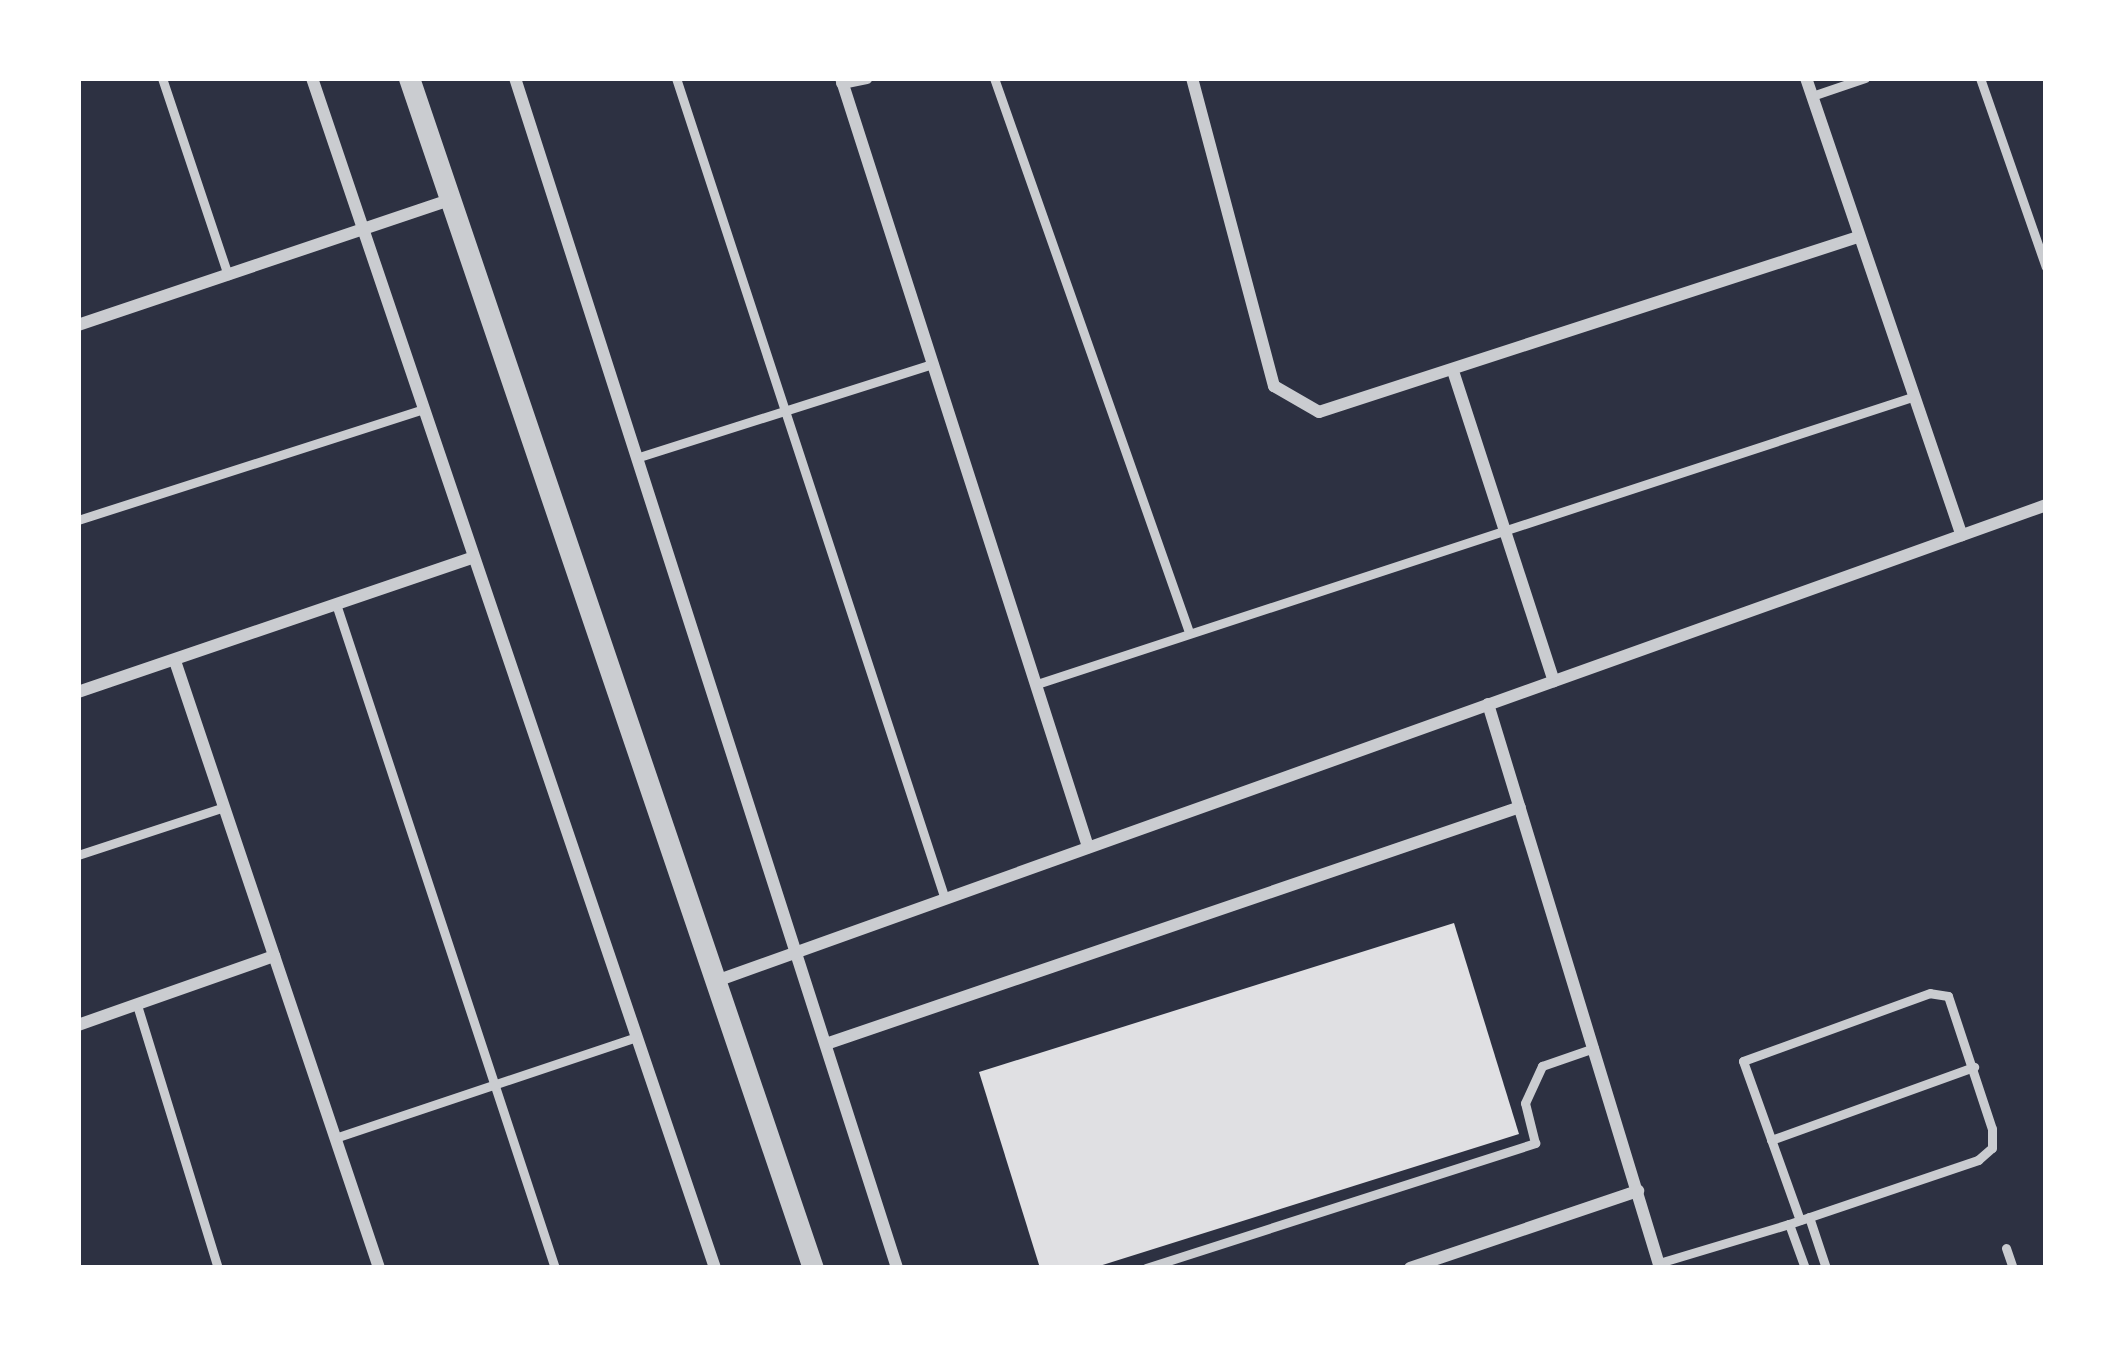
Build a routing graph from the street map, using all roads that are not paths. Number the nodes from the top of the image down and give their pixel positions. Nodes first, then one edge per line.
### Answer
1 (161, 78) edge
2 (312, 78) edge
3 (409, 78) edge
4 (515, 78) edge
5 (676, 78) edge
6 (867, 78) edge
7 (994, 78) edge
8 (1192, 78) edge
9 (1805, 78) edge
10 (1865, 78) edge
11 (1981, 78) edge
12 (841, 80) edge
13 (1812, 96) junction
14 (449, 200) junction
15 (363, 229) junction
16 (1858, 237) junction
17 (2046, 267) edge
18 (228, 274) junction
19 (78, 325) edge
20 (933, 364) junction
21 (1454, 374) junction
22 (1912, 397) junction
23 (784, 408) junction
24 (424, 409) junction
25 (636, 458) junction
26 (2046, 505) edge
27 (78, 520) edge
28 (1500, 527) junction
29 (1962, 536) junction
30 (474, 557) junction
31 (337, 607) junction
32 (1189, 632) junction
33 (175, 661) junction
34 (1553, 681) junction
35 (1036, 684) junction
36 (78, 692) edge
37 (1488, 704) junction
38 (224, 807) junction
39 (1520, 807) junction
40 (1088, 847) junction
41 (78, 855) edge
42 (945, 899) junction
43 (796, 952) junction
44 (274, 956) junction
45 (719, 980) junction
46 (137, 1005) junction
47 (78, 1025) edge
48 (637, 1037) junction
49 (826, 1045) junction
50 (1594, 1048) junction
51 (1974, 1067) junction
52 (491, 1082) junction
53 (335, 1138) junction
54 (1771, 1140) junction
55 (1638, 1191) junction
56 (1799, 1220) junction
57 (2006, 1248) dead end
58 (1659, 1266) edge
59 (218, 1268) edge
60 (379, 1268) edge
61 (555, 1268) edge
62 (716, 1268) edge
63 (813, 1268) edge
64 (898, 1268) edge
65 (1146, 1268) edge
66 (1410, 1268) edge
67 (1805, 1268) edge
68 (1826, 1268) edge
69 (2012, 1268) edge

1 - 18 lane
2 - 15 street
3 - 14 street
4 - 25 street
5 - 23 lane
6 - 12 street
7 - 32 lane
8 - 21 street
9 - 13 street
10 - 13 lane
11 - 17 lane
12 - 20 street
13 - 16 street
14 - 15 street
14 - 45 street
15 - 18 street
15 - 24 street
16 - 21 street
16 - 22 street
18 - 19 street
20 - 23 lane
20 - 35 street
21 - 28 street
22 - 28 lane
22 - 29 street
23 - 25 lane
23 - 42 lane
24 - 27 lane
24 - 30 street
25 - 43 street
26 - 29 street
28 - 32 lane
28 - 34 street
29 - 34 street
30 - 31 street
30 - 48 street
31 - 33 street
31 - 52 lane
32 - 35 lane
33 - 36 street
33 - 38 street
34 - 37 street
35 - 40 street
37 - 39 street
37 - 40 street
38 - 41 lane
38 - 44 street
39 - 49 street
39 - 50 street
40 - 42 street
42 - 43 street
43 - 45 street
43 - 49 street
44 - 46 street
44 - 53 street
45 - 63 street
46 - 47 street
46 - 59 lane
48 - 52 lane
48 - 62 street
49 - 64 street
50 - 55 street
50 - 65 lane
51 - 54 lane
51 - 54 lane
51 - 56 lane
52 - 53 lane
52 - 61 lane
53 - 60 street
54 - 56 lane
55 - 58 street
55 - 66 street
56 - 58 lane
56 - 67 lane
56 - 68 lane
57 - 69 lane

